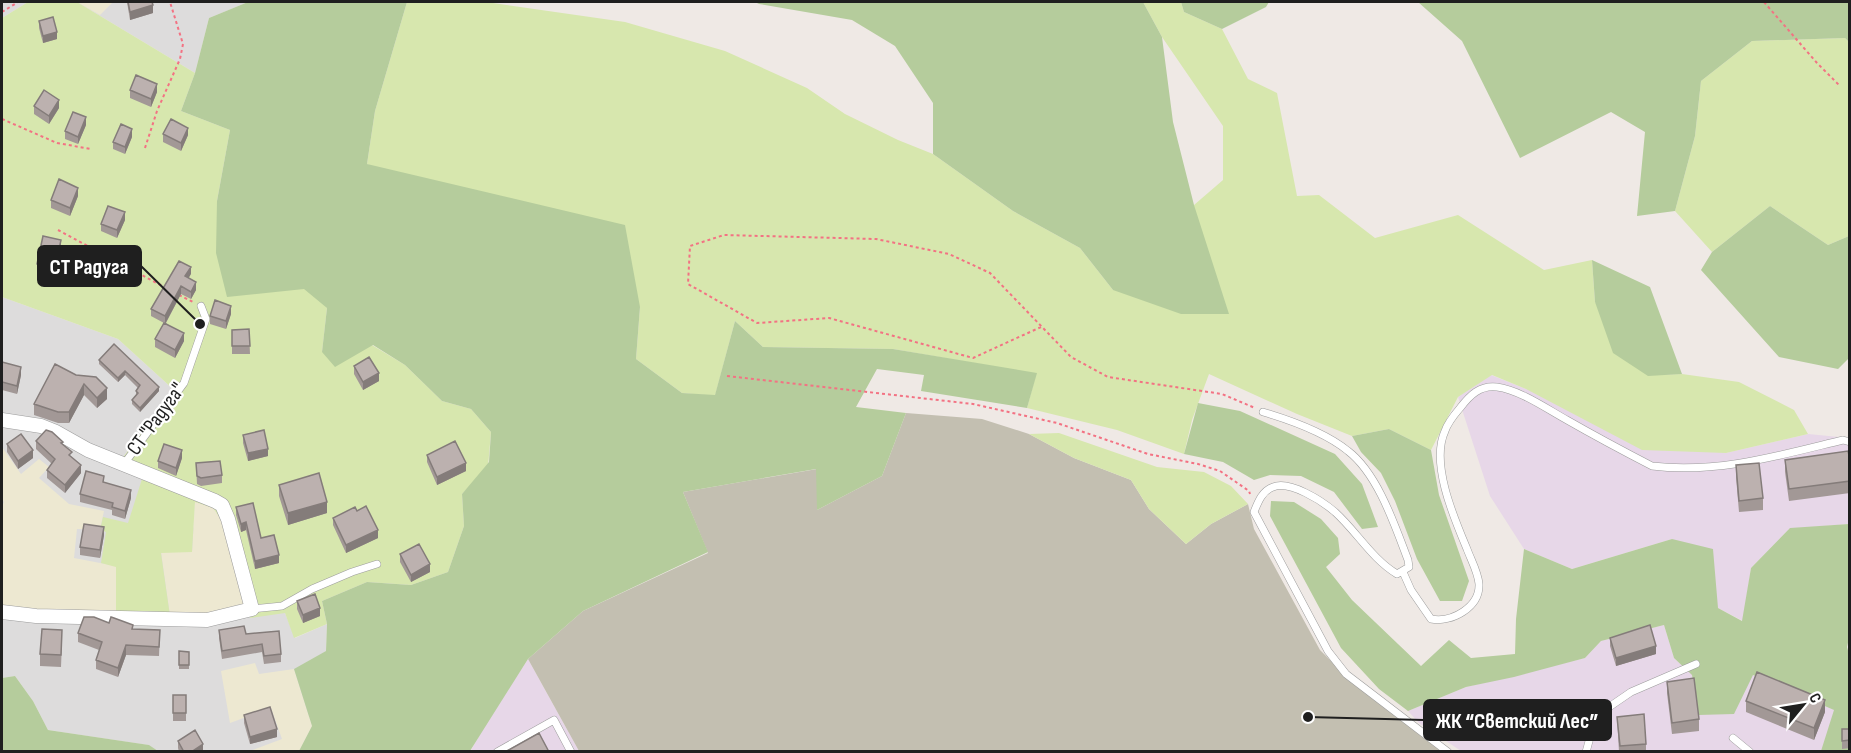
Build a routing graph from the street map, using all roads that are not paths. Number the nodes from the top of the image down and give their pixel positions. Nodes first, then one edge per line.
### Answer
1 (201, 306) road end
2 (1263, 412) road end
3 (2, 420) edge
4 (1850, 442) edge
5 (124, 464) junction
6 (377, 564) dead end
7 (1403, 572) junction
8 (252, 609) junction
9 (2, 612) edge
10 (1696, 664) dead end
11 (1733, 738) dead end
12 (497, 752) edge
13 (571, 752) edge
14 (1448, 752) edge
15 (1586, 752) edge
16 (1750, 752) edge

1 - 5 lane, СТ "Радуга"
2 - 7 lane
3 - 5 street
4 - 7 lane
5 - 8 street
6 - 8 lane
7 - 14 lane
8 - 9 street
10 - 15 lane
11 - 16 lane
12 - 13 lane

